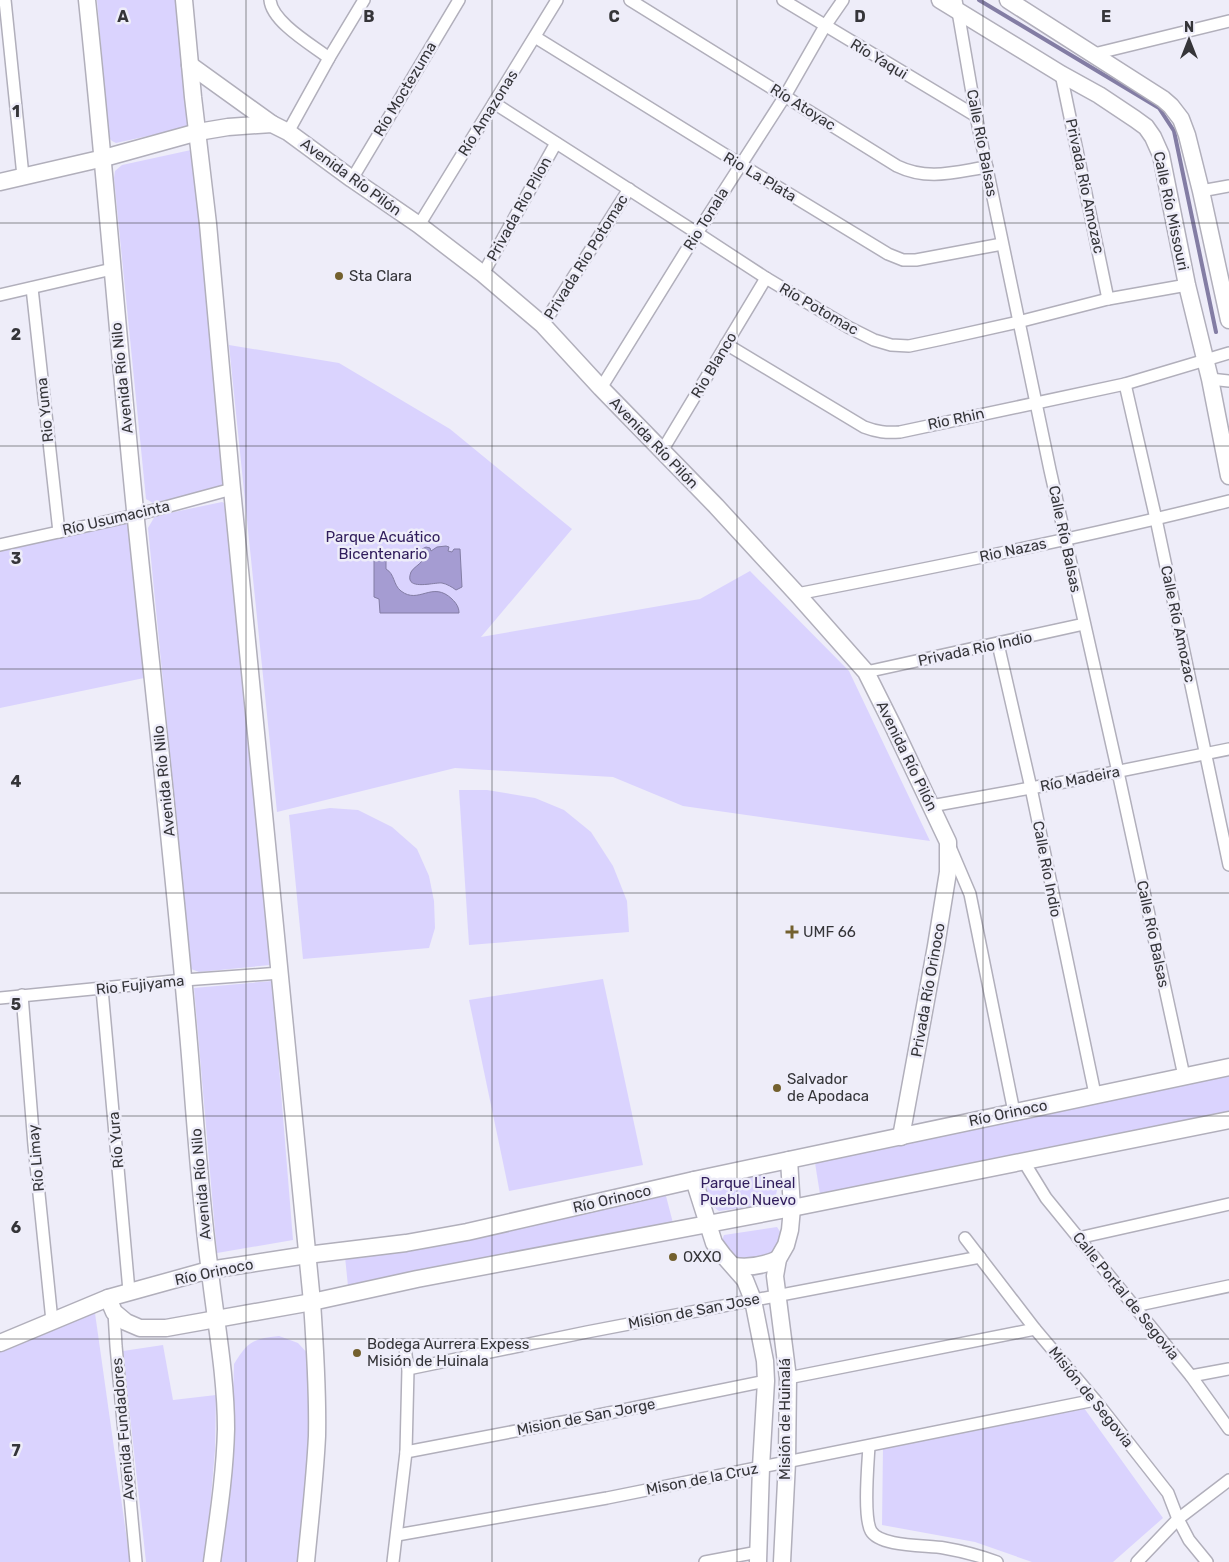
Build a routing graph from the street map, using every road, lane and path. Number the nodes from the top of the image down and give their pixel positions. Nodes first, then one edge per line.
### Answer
1 (5, 0) edge
2 (87, 0) edge
3 (184, 0) edge
4 (364, 0) edge
5 (459, 0) edge
6 (557, 0) edge
7 (630, 0) edge
8 (783, 0) edge
9 (843, 0) edge
10 (940, 0) edge
11 (1008, 0) edge
12 (271, 2) edge
13 (957, 5) edge
14 (1229, 21) edge
15 (825, 26) junction
16 (534, 37) junction
17 (1094, 54) junction
18 (329, 58) junction
19 (190, 65) junction
20 (1061, 74) junction
21 (785, 96) junction
22 (494, 103) junction
23 (976, 116) junction
24 (272, 124) junction
25 (198, 132) junction
26 (288, 132) junction
27 (556, 143) junction
28 (104, 158) junction
29 (740, 164) junction
30 (987, 167) junction
31 (23, 176) junction
32 (352, 179) junction
33 (0, 182) edge
34 (1229, 186) edge
35 (629, 189) junction
36 (1201, 191) junction
37 (419, 225) junction
38 (697, 232) junction
39 (1002, 244) junction
40 (112, 269) junction
41 (483, 274) junction
42 (766, 278) junction
43 (1187, 285) junction
44 (32, 288) junction
45 (0, 295) edge
46 (1108, 299) junction
47 (1229, 320) edge
48 (1018, 322) junction
49 (543, 325) junction
50 (726, 344) junction
51 (1229, 352) edge
52 (1204, 360) junction
53 (1210, 379) junction
54 (1229, 381) edge
55 (1125, 384) junction
56 (601, 388) junction
57 (1036, 402) junction
58 (662, 451) junction
59 (1229, 476) edge
60 (232, 489) junction
61 (1229, 501) edge
62 (136, 515) junction
63 (1156, 519) junction
64 (59, 532) junction
65 (1065, 538) junction
66 (0, 545) edge
67 (797, 594) junction
68 (1084, 624) junction
69 (998, 644) junction
70 (866, 672) junction
71 (1229, 749) edge
72 (1205, 754) junction
73 (1118, 772) junction
74 (1031, 788) junction
75 (931, 806) junction
76 (948, 842) junction
77 (1229, 865) edge
78 (280, 973) junction
79 (184, 980) junction
80 (102, 989) junction
81 (22, 995) junction
82 (0, 998) edge
83 (1229, 1067) edge
84 (1184, 1076) junction
85 (1095, 1094) junction
86 (1014, 1112) junction
87 (1229, 1120) edge
88 (901, 1137) junction
89 (789, 1160) junction
90 (1024, 1162) junction
91 (694, 1180) junction
92 (1229, 1204) edge
93 (792, 1208) junction
94 (707, 1224) junction
95 (965, 1238) dead end
96 (1078, 1238) junction
97 (307, 1255) junction
98 (980, 1257) junction
99 (778, 1259) junction
100 (734, 1266) junction
101 (209, 1270) junction
102 (1229, 1286) edge
103 (129, 1291) junction
104 (777, 1295) junction
105 (753, 1300) junction
106 (312, 1302) junction
107 (111, 1305) junction
108 (1134, 1306) junction
109 (216, 1320) junction
110 (52, 1321) junction
111 (1035, 1329) junction
112 (0, 1343) edge
113 (405, 1348) dead end
114 (1229, 1369) edge
115 (408, 1370) junction
116 (1191, 1376) junction
117 (788, 1378) junction
118 (766, 1381) junction
119 (1094, 1400) junction
120 (1229, 1429) edge
121 (869, 1446) junction
122 (406, 1452) junction
123 (787, 1462) junction
124 (760, 1467) junction
125 (1229, 1480) edge
126 (1178, 1519) junction
127 (397, 1535) junction
128 (758, 1557) edge
129 (136, 1562) edge
130 (212, 1562) edge
131 (306, 1562) edge
132 (393, 1562) edge
133 (704, 1562) edge
134 (782, 1562) edge
135 (997, 1562) edge
136 (1136, 1562) edge
137 (1207, 1562) edge

1 - 31 street
2 - 28 street, Avenida Río Nilo
3 - 19 street
4 - 18 street
5 - 32 street, Río Moctezuma
6 - 16 street, Río Amazonas
7 - 21 street, Río Atoyac
8 - 15 street, Río Yaqui
9 - 15 street, Rio Tonala
10 - 13 street, Calle Río Missouri
11 - 17 street
12 - 18 street
13 - 20 street, Calle Río Missouri
13 - 23 street, Calle Río Balsas
14 - 17 street
15 - 21 street, Rio Tonala
15 - 23 street, Río Yaqui
16 - 22 street, Río Amazonas
16 - 29 street, Rio La Plata
17 - 36 street
18 - 26 street
19 - 24 street, Avenida Río Pilón
19 - 25 street
20 - 43 street, Calle Río Missouri
20 - 46 street, Privada Rio Amozac
21 - 29 street, Rio Tonala
21 - 30 street, Río Atoyac
22 - 27 street, Río Potomac
22 - 37 street, Río Amazonas
23 - 30 street, Calle Río Balsas
24 - 25 street
24 - 26 street, Avenida Río Pilón
25 - 28 street
25 - 60 street
26 - 32 street, Avenida Río Pilón
27 - 35 street, Río Potomac
27 - 41 street, Privada Rio Pilon
28 - 31 street
28 - 40 street, Avenida Río Nilo
29 - 38 street, Rio Tonala
29 - 39 street, Rio La Plata
30 - 39 street, Calle Río Balsas
31 - 33 street
32 - 37 street, Avenida Río Pilón
34 - 36 street
35 - 38 street, Río Potomac
35 - 49 street, Privada Rio Potomac
36 - 47 street
37 - 41 street, Avenida Río Pilón
38 - 42 street, Río Potomac
38 - 56 street, Rio Tonala
39 - 48 street, Calle Río Balsas
40 - 44 street
40 - 62 street, Avenida Río Nilo
41 - 49 street, Avenida Río Pilón
42 - 48 street, Río Potomac
42 - 50 street, Rio Blanco
43 - 46 street, Río Potomac
43 - 52 street, Calle Río Missouri
44 - 45 street
44 - 64 street, Rio Yuma
46 - 48 street, Río Potomac
48 - 57 street, Calle Río Balsas
49 - 56 street, Avenida Río Pilón
50 - 57 street, Rio Rhin
50 - 58 street, Rio Blanco
51 - 52 street, Rio Rhin
52 - 53 street, Calle Río Missouri
52 - 55 street, Rio Rhin
53 - 54 street
53 - 59 street, Calle Río Missouri
55 - 57 street, Rio Rhin
55 - 63 street, Calle Río Amozac
56 - 58 street, Avenida Río Pilón
57 - 65 street, Calle Río Balsas
58 - 67 street, Avenida Río Pilón
60 - 62 street, Río Usumacinta
60 - 78 street
61 - 63 street, Rio Nazas
62 - 64 street, Río Usumacinta
62 - 79 street, Avenida Río Nilo
63 - 65 street, Rio Nazas
63 - 72 street, Calle Río Amozac
64 - 66 street, Río Usumacinta
65 - 67 street, Rio Nazas
65 - 68 street, Calle Río Balsas
67 - 70 street, Avenida Río Pilón
68 - 69 street, Privada Rio Indio
68 - 73 street, Calle Río Balsas
69 - 70 street, Privada Rio Indio
69 - 74 street, Calle Río Indio
70 - 75 street, Avenida Río Pilón
71 - 72 street, Río Madeira
72 - 73 street, Río Madeira
72 - 77 street, Calle Río Amozac
73 - 74 street, Río Madeira
73 - 84 street, Calle Río Balsas
74 - 75 street, Río Madeira
74 - 85 street, Calle Río Indio
75 - 76 street, Avenida Río Pilón
76 - 86 street, Avenida Río Pilón
76 - 88 street, Privada Río Orinoco
78 - 79 street, Rio Fujiyama
78 - 97 street
79 - 80 street, Rio Fujiyama
79 - 101 street, Avenida Río Nilo
80 - 81 street, Rio Fujiyama
80 - 103 street, Río Yura
81 - 82 street, Rio Fujiyama
81 - 110 street, Río Limay
83 - 84 street, Río Orinoco
84 - 85 street, Río Orinoco
85 - 86 street, Río Orinoco
86 - 88 street, Río Orinoco
87 - 90 street
88 - 89 street, Río Orinoco
89 - 91 street, Río Orinoco
89 - 93 street, Misión de Huinalá
90 - 93 street
90 - 96 street, Calle Portal de Segovia
91 - 94 street, Misión de Huinalá
91 - 97 street, Río Orinoco
92 - 96 street
93 - 94 street
93 - 99 street, Misión de Huinalá
94 - 100 street, Misión de Huinalá
94 - 106 street
95 - 98 street, Misión de Segovia
96 - 108 street, Calle Portal de Segovia
97 - 101 street, Río Orinoco
97 - 106 street
98 - 104 street, Mision de San Jose
98 - 111 street, Misión de Segovia
99 - 100 street
99 - 104 street, Misión de Huinalá
100 - 105 street, Misión de Huinalá
101 - 103 street, Río Orinoco
101 - 109 street, Avenida Río Nilo
102 - 108 street
103 - 107 street, Río Orinoco
104 - 105 street, Mision de San Jose
104 - 117 street, Misión de Huinalá
105 - 115 street, Mision de San Jose
105 - 118 street, Misión de Huinalá
106 - 109 street
106 - 131 street
107 - 109 street
107 - 110 street, Río Orinoco
107 - 129 street, Avenida Fundadores
108 - 116 street, Calle Portal de Segovia
109 - 130 street, Avenida Río Nilo
110 - 112 street, Río Orinoco
111 - 117 street
111 - 119 street, Misión de Segovia
113 - 115 street
114 - 116 street
115 - 122 street
116 - 120 street, Calle Portal de Segovia
117 - 123 street, Misión de Huinalá
118 - 122 street, Mision de San Jorge
118 - 124 street, Misión de Huinalá
119 - 121 street, Mison de la Cruz
119 - 126 street, Misión de Segovia
121 - 123 street, Mison de la Cruz
121 - 135 street
122 - 127 street
123 - 124 street, Mison de la Cruz
123 - 134 street, Misión de Huinalá
124 - 127 street, Mison de la Cruz
124 - 128 street, Misión de Huinalá
125 - 126 street
126 - 136 street
126 - 137 street, Misión de Segovia
127 - 132 street
128 - 133 street

